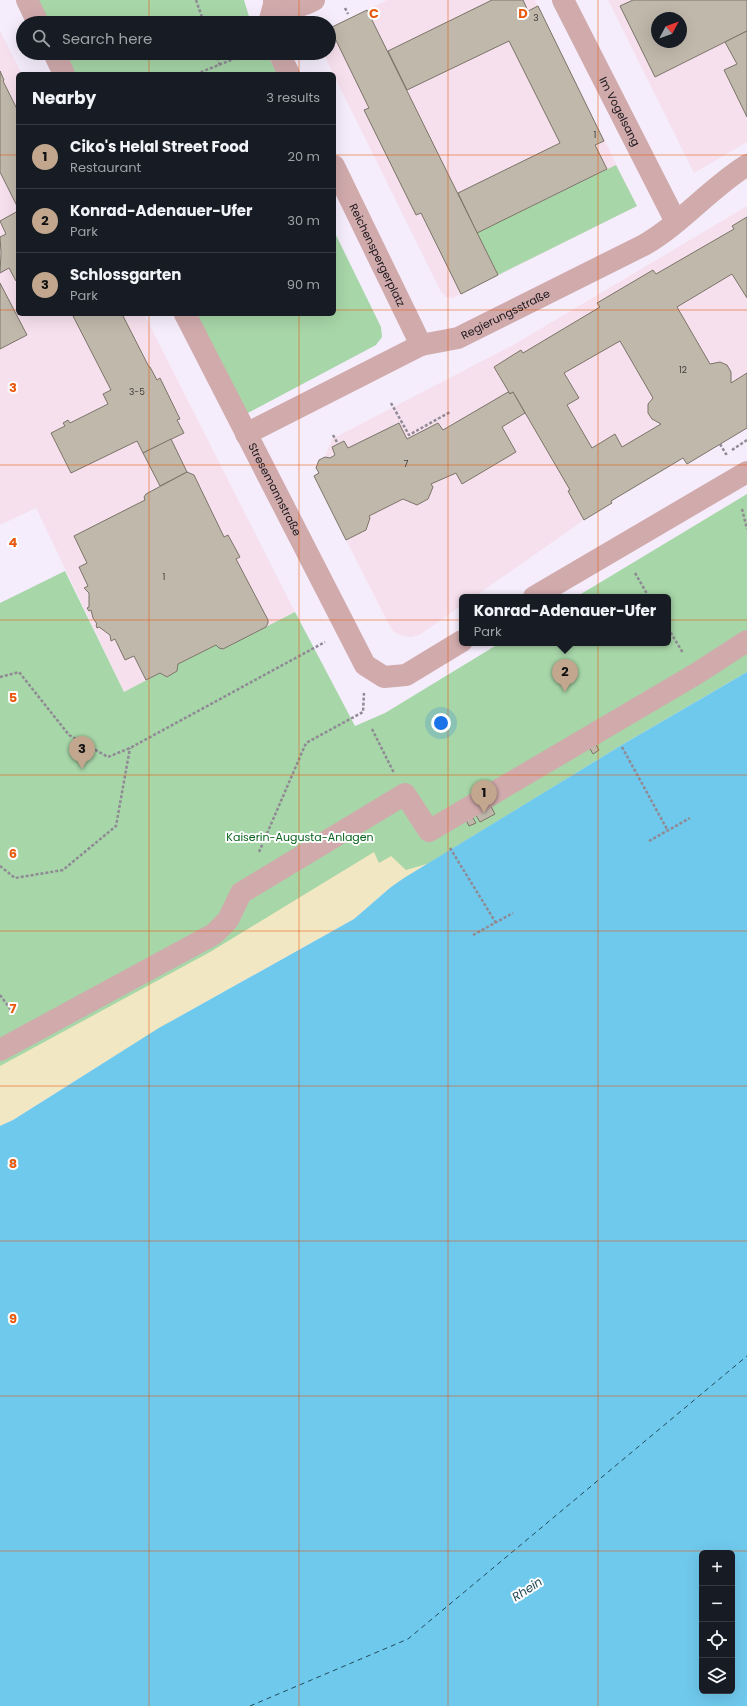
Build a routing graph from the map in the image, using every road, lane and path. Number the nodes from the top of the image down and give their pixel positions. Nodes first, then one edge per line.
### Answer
1 (27, 0) edge
2 (196, 0) edge
3 (314, 0) edge
4 (563, 0) edge
5 (275, 1) edge
6 (345, 8) dead end
7 (348, 14) dead end
8 (35, 16) edge
9 (202, 16) edge
10 (271, 16) edge
11 (57, 60) edge
12 (218, 60) edge
13 (232, 60) edge
14 (282, 60) edge
15 (220, 65) junction
16 (63, 72) edge
17 (201, 72) edge
18 (288, 72) edge
19 (747, 165) edge
20 (336, 170) edge
21 (676, 222) junction
22 (186, 316) edge
23 (421, 345) junction
24 (391, 403) dead end
25 (450, 412) dead end
26 (246, 434) junction
27 (333, 435) dead end
28 (747, 440) edge
29 (338, 444) dead end
30 (720, 444) dead end
31 (747, 472) edge
32 (742, 509) dead end
33 (747, 529) edge
34 (635, 573) dead end
35 (539, 594) edge
36 (647, 594) edge
37 (671, 633) edge
38 (747, 641) edge
39 (325, 642) dead end
40 (459, 643) edge
41 (696, 674) junction
42 (0, 677) edge
43 (363, 712) dead end
44 (372, 729) dead end
45 (621, 746) dead end
46 (130, 748) junction
47 (405, 794) junction
48 (690, 818) dead end
49 (668, 831) junction
50 (649, 841) dead end
51 (449, 846) dead end
52 (256, 857) dead end
53 (0, 866) edge
54 (513, 913) dead end
55 (496, 923) junction
56 (473, 936) dead end
57 (0, 1050) edge

1 - 8 street
2 - 9 path
3 - 5 street
4 - 21 street, Im Vogelsang
5 - 10 street
6 - 7 path
11 - 16 street
12 - 15 path
13 - 15 path
14 - 18 street
15 - 17 path
19 - 21 street, Regierungsstraße
20 - 23 street, Reichenspergerplatz
21 - 23 street, Regierungsstraße
22 - 26 street, Stresemannstraße
23 - 26 street, Regierungsstraße
24 - 25 path
26 - 40 street, Stresemannstraße
27 - 29 path
28 - 30 path
31 - 35 street
32 - 33 path
34 - 36 path
37 - 41 path
38 - 41 street
39 - 46 path
41 - 47 street
42 - 46 path
43 - 52 path
44 - 47 path
45 - 49 path
46 - 53 path
47 - 57 street
48 - 49 path
49 - 50 path
51 - 55 path
54 - 55 path
55 - 56 path

